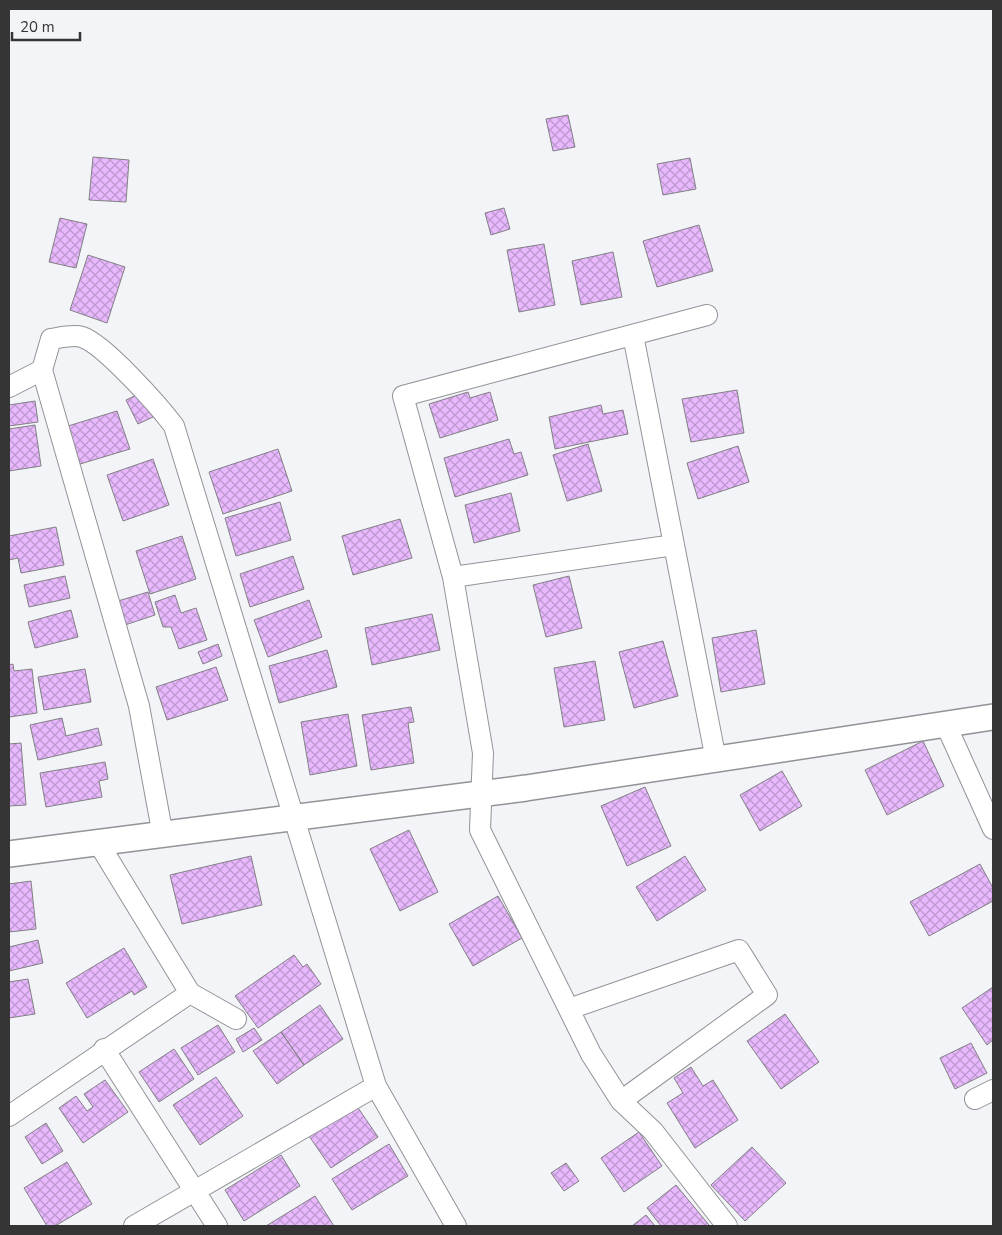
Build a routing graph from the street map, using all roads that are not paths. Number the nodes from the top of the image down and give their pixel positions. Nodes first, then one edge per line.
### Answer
1 (707, 315) dead end
2 (633, 335) junction
3 (42, 370) junction
4 (9, 387) edge
5 (674, 545) junction
6 (453, 577) junction
7 (993, 717) edge
8 (946, 725) junction
9 (716, 760) junction
10 (482, 794) junction
11 (294, 819) junction
12 (993, 829) edge
13 (163, 836) junction
14 (99, 844) junction
15 (9, 854) edge
16 (190, 993) junction
17 (569, 1009) junction
18 (236, 1019) dead end
19 (104, 1049) junction
20 (376, 1086) junction
21 (993, 1090) edge
22 (975, 1098) dead end
23 (621, 1101) junction
24 (9, 1116) edge
25 (194, 1190) junction
26 (134, 1226) edge
27 (217, 1226) edge
28 (456, 1226) edge
29 (727, 1226) edge

1 - 2 street
2 - 5 street
2 - 6 street
3 - 4 street
3 - 11 street
3 - 13 street
5 - 6 street
5 - 9 street
6 - 10 street
7 - 8 street
8 - 9 street
8 - 12 street
9 - 10 street
10 - 11 street
10 - 17 street
11 - 13 street
11 - 20 street
13 - 14 street
14 - 15 street
14 - 16 street
16 - 18 street
16 - 19 street
17 - 23 street
17 - 23 street
19 - 24 street
19 - 25 street
20 - 25 street
20 - 28 street
21 - 22 street
23 - 29 street
25 - 26 street
25 - 27 street

